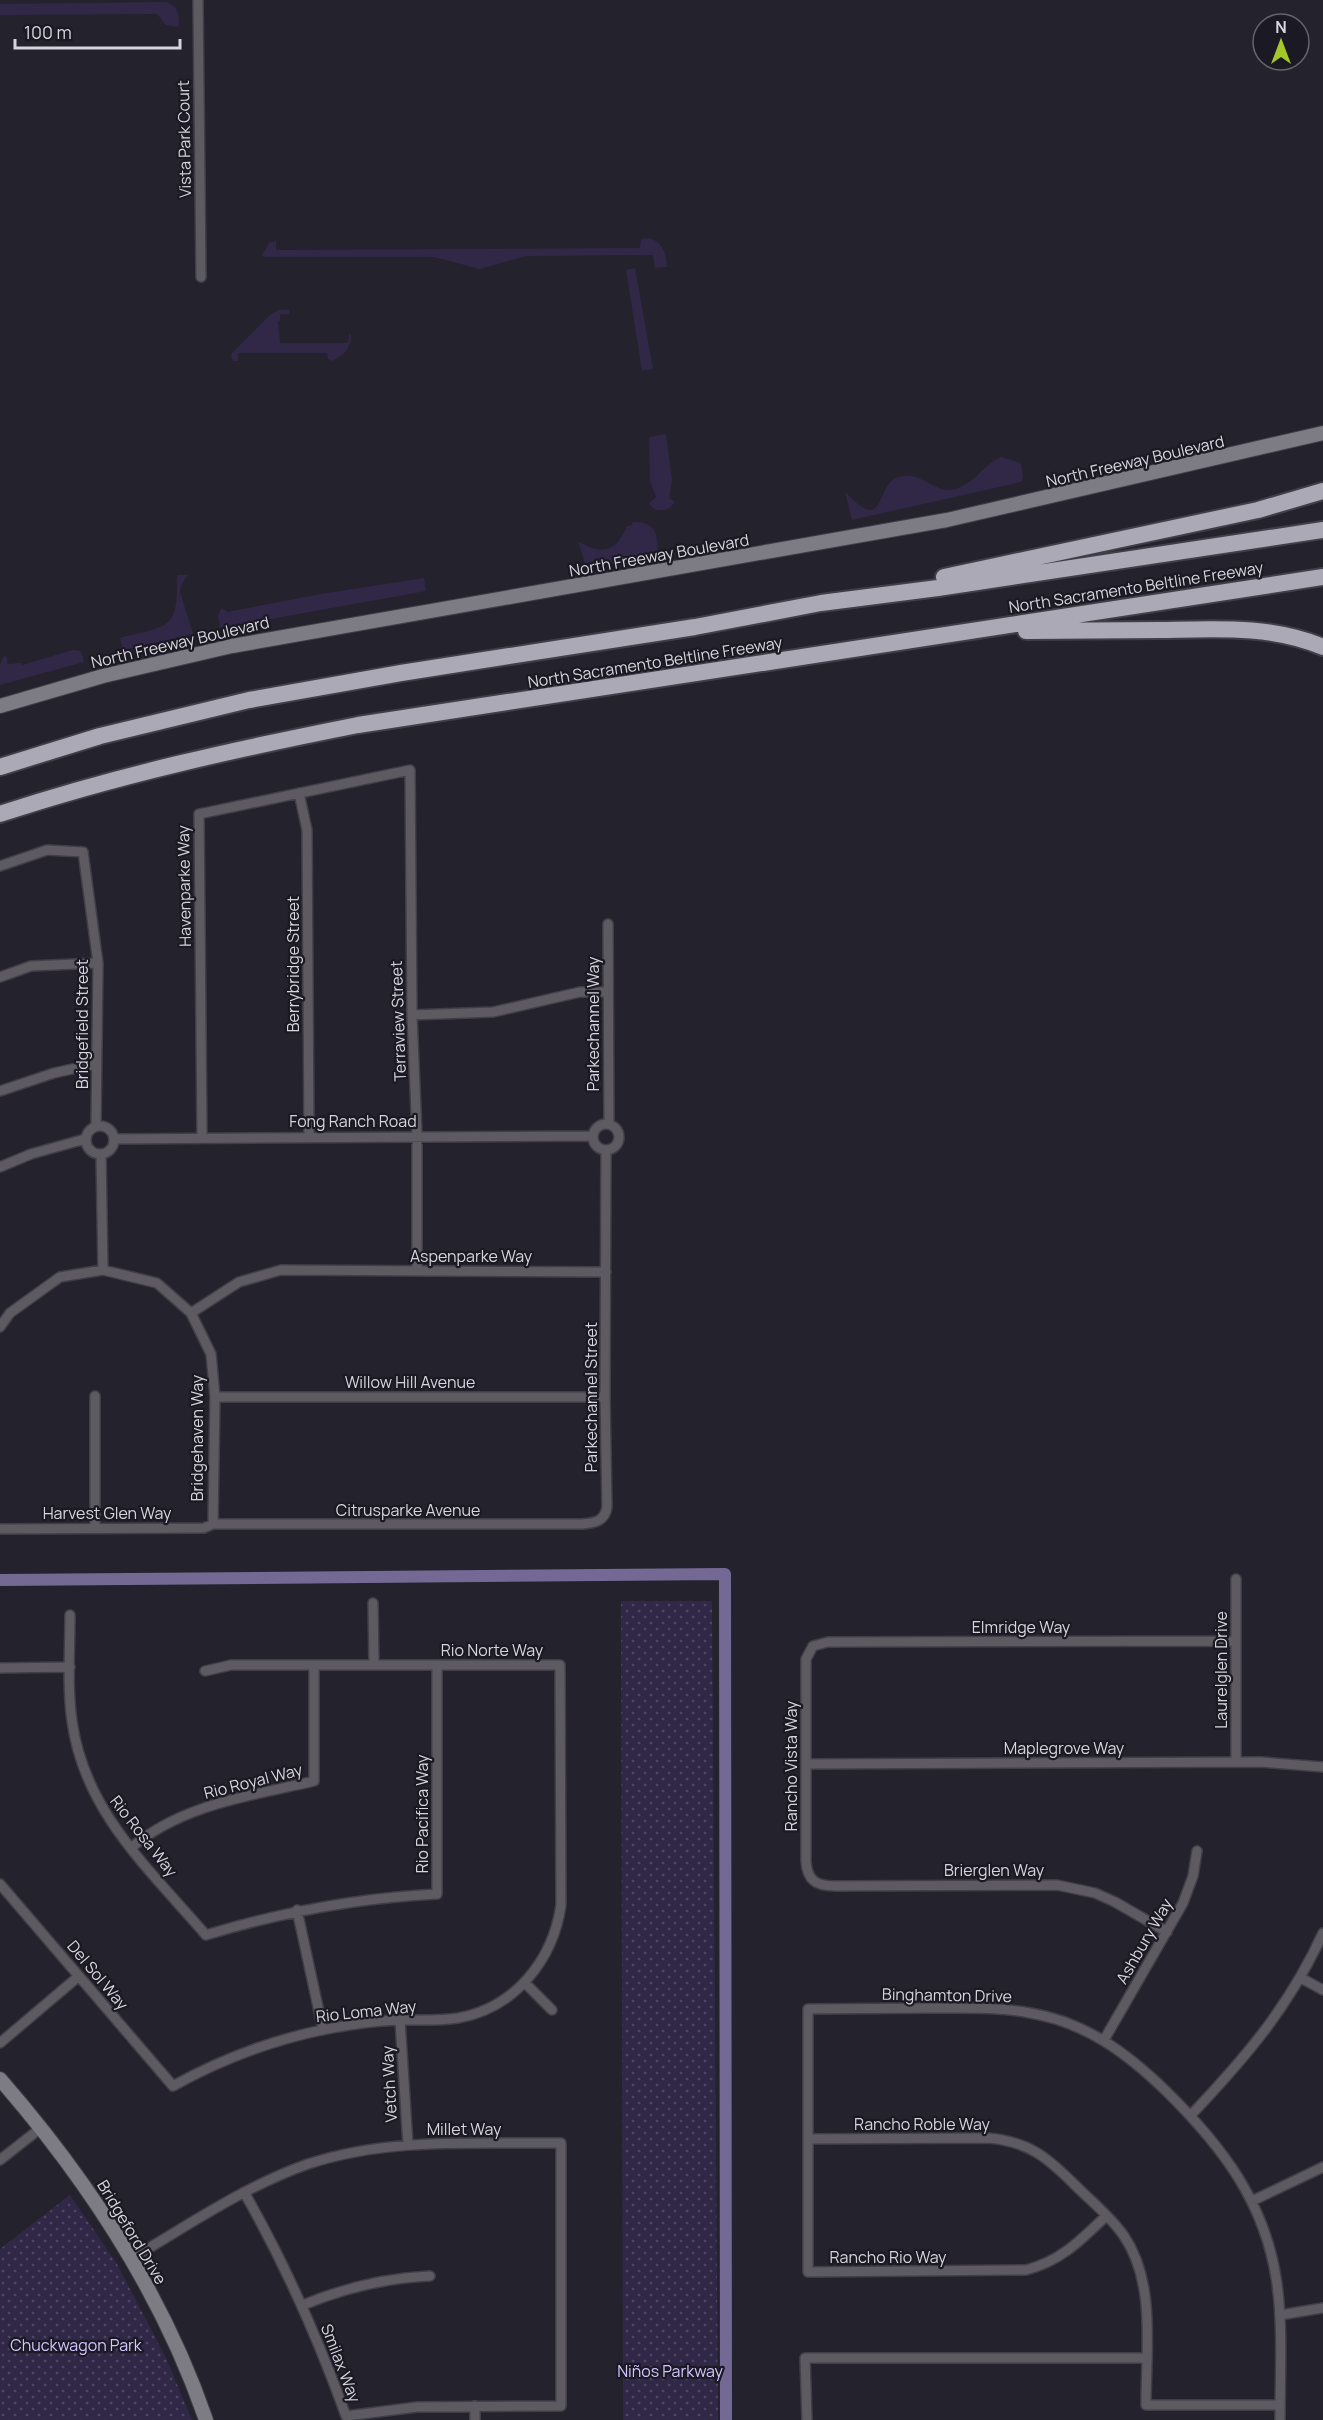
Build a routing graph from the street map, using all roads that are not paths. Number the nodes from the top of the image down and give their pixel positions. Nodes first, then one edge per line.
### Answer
1 (198, 0) edge
2 (201, 277) dead end
3 (1323, 433) edge
4 (1323, 491) edge
5 (1322, 530) edge
6 (1323, 577) edge
7 (821, 603) junction
8 (965, 632) junction
9 (1323, 647) edge
10 (0, 706) edge
11 (0, 766) edge
12 (410, 770) joint
13 (299, 793) junction
14 (0, 814) edge
15 (0, 866) edge
16 (608, 924) dead end
17 (98, 963) junction
18 (0, 977) edge
19 (608, 992) junction
20 (412, 1016) junction
21 (95, 1065) junction
22 (0, 1091) edge
23 (609, 1124) junction
24 (96, 1126) junction
25 (309, 1136) junction
26 (417, 1136) junction
27 (593, 1136) junction
28 (202, 1137) junction
29 (114, 1138) junction
30 (86, 1139) junction
31 (606, 1151) junction
32 (101, 1154) junction
33 (0, 1167) edge
34 (103, 1270) junction
35 (417, 1271) junction
36 (606, 1272) junction
37 (191, 1313) junction
38 (0, 1327) edge
39 (95, 1396) dead end
40 (215, 1397) junction
41 (605, 1397) junction
42 (602, 1519) joint
43 (213, 1524) junction
44 (95, 1527) junction
45 (0, 1529) edge
46 (1236, 1579) dead end
47 (373, 1603) dead end
48 (70, 1615) dead end
49 (1236, 1641) junction
50 (809, 1651) joint
51 (314, 1665) junction
52 (374, 1665) junction
53 (437, 1665) junction
54 (70, 1667) junction
55 (0, 1668) edge
56 (205, 1671) dead end
57 (1236, 1762) junction
58 (806, 1764) junction
59 (1323, 1767) edge
60 (131, 1848) junction
61 (1197, 1851) dead end
62 (812, 1880) joint
63 (0, 1884) edge
64 (297, 1910) junction
65 (1167, 1932) junction
66 (1323, 1934) edge
67 (80, 1976) junction
68 (1301, 1978) junction
69 (525, 1983) junction
70 (1323, 1990) edge
71 (808, 2009) joint
72 (552, 2010) dead end
73 (400, 2020) junction
74 (323, 2030) junction
75 (1104, 2040) junction
76 (0, 2043) edge
77 (0, 2079) edge
78 (173, 2086) joint
79 (1191, 2115) junction
80 (42, 2127) junction
81 (808, 2139) junction
82 (408, 2145) junction
83 (0, 2160) edge
84 (1323, 2167) edge
85 (244, 2192) junction
86 (1252, 2201) junction
87 (1106, 2216) junction
88 (132, 2259) junction
89 (430, 2276) dead end
90 (303, 2305) junction
91 (1323, 2308) edge
92 (1280, 2315) junction
93 (1146, 2358) junction
94 (1280, 2405) junction
95 (475, 2406) junction
96 (561, 2406) joint
97 (206, 2420) edge
98 (475, 2420) edge
99 (807, 2420) edge
100 (1280, 2420) edge

1 - 2 street, Vista Park Court
3 - 10 street, North Freeway Boulevard
4 - 7 highway
5 - 7 highway, North Sacramento Beltline Freeway
6 - 8 highway, North Sacramento Beltline Freeway
7 - 11 highway, North Sacramento Beltline Freeway
8 - 9 highway
8 - 14 highway, North Sacramento Beltline Freeway
12 - 13 street, Havenparke Way
12 - 20 street, Terraview Street
13 - 25 street, Berrybridge Street
13 - 28 street, Havenparke Way
15 - 17 street, Bridgefield Street
16 - 19 street, Parkechannel Way
17 - 18 street
17 - 21 street, Bridgefield Street
19 - 20 street
19 - 23 street, Parkechannel Way
20 - 26 street, Terraview Street
21 - 22 street
21 - 24 street, Bridgefield Street
23 - 27 street
23 - 31 street
24 - 29 street
24 - 30 street
25 - 26 street, Fong Ranch Road
25 - 28 street, Fong Ranch Road
26 - 27 street, Fong Ranch Road
26 - 35 street, Terraview Street
27 - 31 street
28 - 29 street, Fong Ranch Road
29 - 32 street
30 - 32 street
30 - 33 street
31 - 36 street
32 - 34 street
34 - 37 street, Bridgehaven Way
34 - 38 street
35 - 36 street, Aspenparke Way
35 - 37 street, Aspenparke Way
36 - 41 street, Parkechannel Street
37 - 40 street, Bridgehaven Way
39 - 44 street
40 - 41 street, Willow Hill Avenue
40 - 43 street, Bridgehaven Way
41 - 42 street, Parkechannel Street
42 - 43 street, Citrusparke Avenue
43 - 44 street, Harvest Glen Way
44 - 45 street, Harvest Glen Way
46 - 49 street, Laurelglen Drive
47 - 52 street
48 - 54 street, Rio Rosa Way
49 - 50 street, Elmridge Way
49 - 57 street, Laurelglen Drive
50 - 58 street, Rancho Vista Way
51 - 52 street, Rio Norte Way
51 - 56 street, Rio Norte Way
51 - 60 street, Rio Royal Way
52 - 53 street, Rio Norte Way
53 - 64 street, Rio Pacifica Way
53 - 69 street, Rio Norte Way
54 - 55 street
54 - 60 street, Rio Rosa Way
57 - 58 street, Maplegrove Way
57 - 59 street, Maplegrove Way
58 - 62 street, Rancho Vista Way
60 - 64 street, Rio Rosa Way
61 - 65 street, Ashbury Way
62 - 65 street, Brierglen Way
63 - 67 street, Del Sol Way
64 - 74 street
65 - 75 street, Ashbury Way
66 - 68 street
67 - 76 street
67 - 78 street, Del Sol Way
68 - 70 street
68 - 79 street
69 - 72 street
69 - 73 street, Rio Loma Way
71 - 75 street, Binghamton Drive
71 - 81 street, Rancho Rio Way
73 - 74 street, Rio Loma Way
73 - 82 street, Vetch Way
74 - 78 street, Rio Loma Way
75 - 79 street, Binghamton Drive
77 - 80 street, Bridgeford Drive
79 - 86 street, Binghamton Drive
80 - 83 street
80 - 88 street, Bridgeford Drive
81 - 87 street, Rancho Roble Way
81 - 87 street, Rancho Rio Way
82 - 85 street, Millet Way
82 - 96 street, Millet Way
84 - 86 street
85 - 88 street, Millet Way
85 - 90 street, Smilax Way
86 - 92 street, Binghamton Drive
87 - 93 street, Rancho Roble Way
88 - 97 street, Bridgeford Drive
89 - 90 street
90 - 95 street, Smilax Way
91 - 92 street
92 - 94 street, Binghamton Drive
93 - 94 street, Rancho Roble Way
93 - 99 street
94 - 100 street, Binghamton Drive
95 - 96 street, Smilax Way
95 - 98 street

